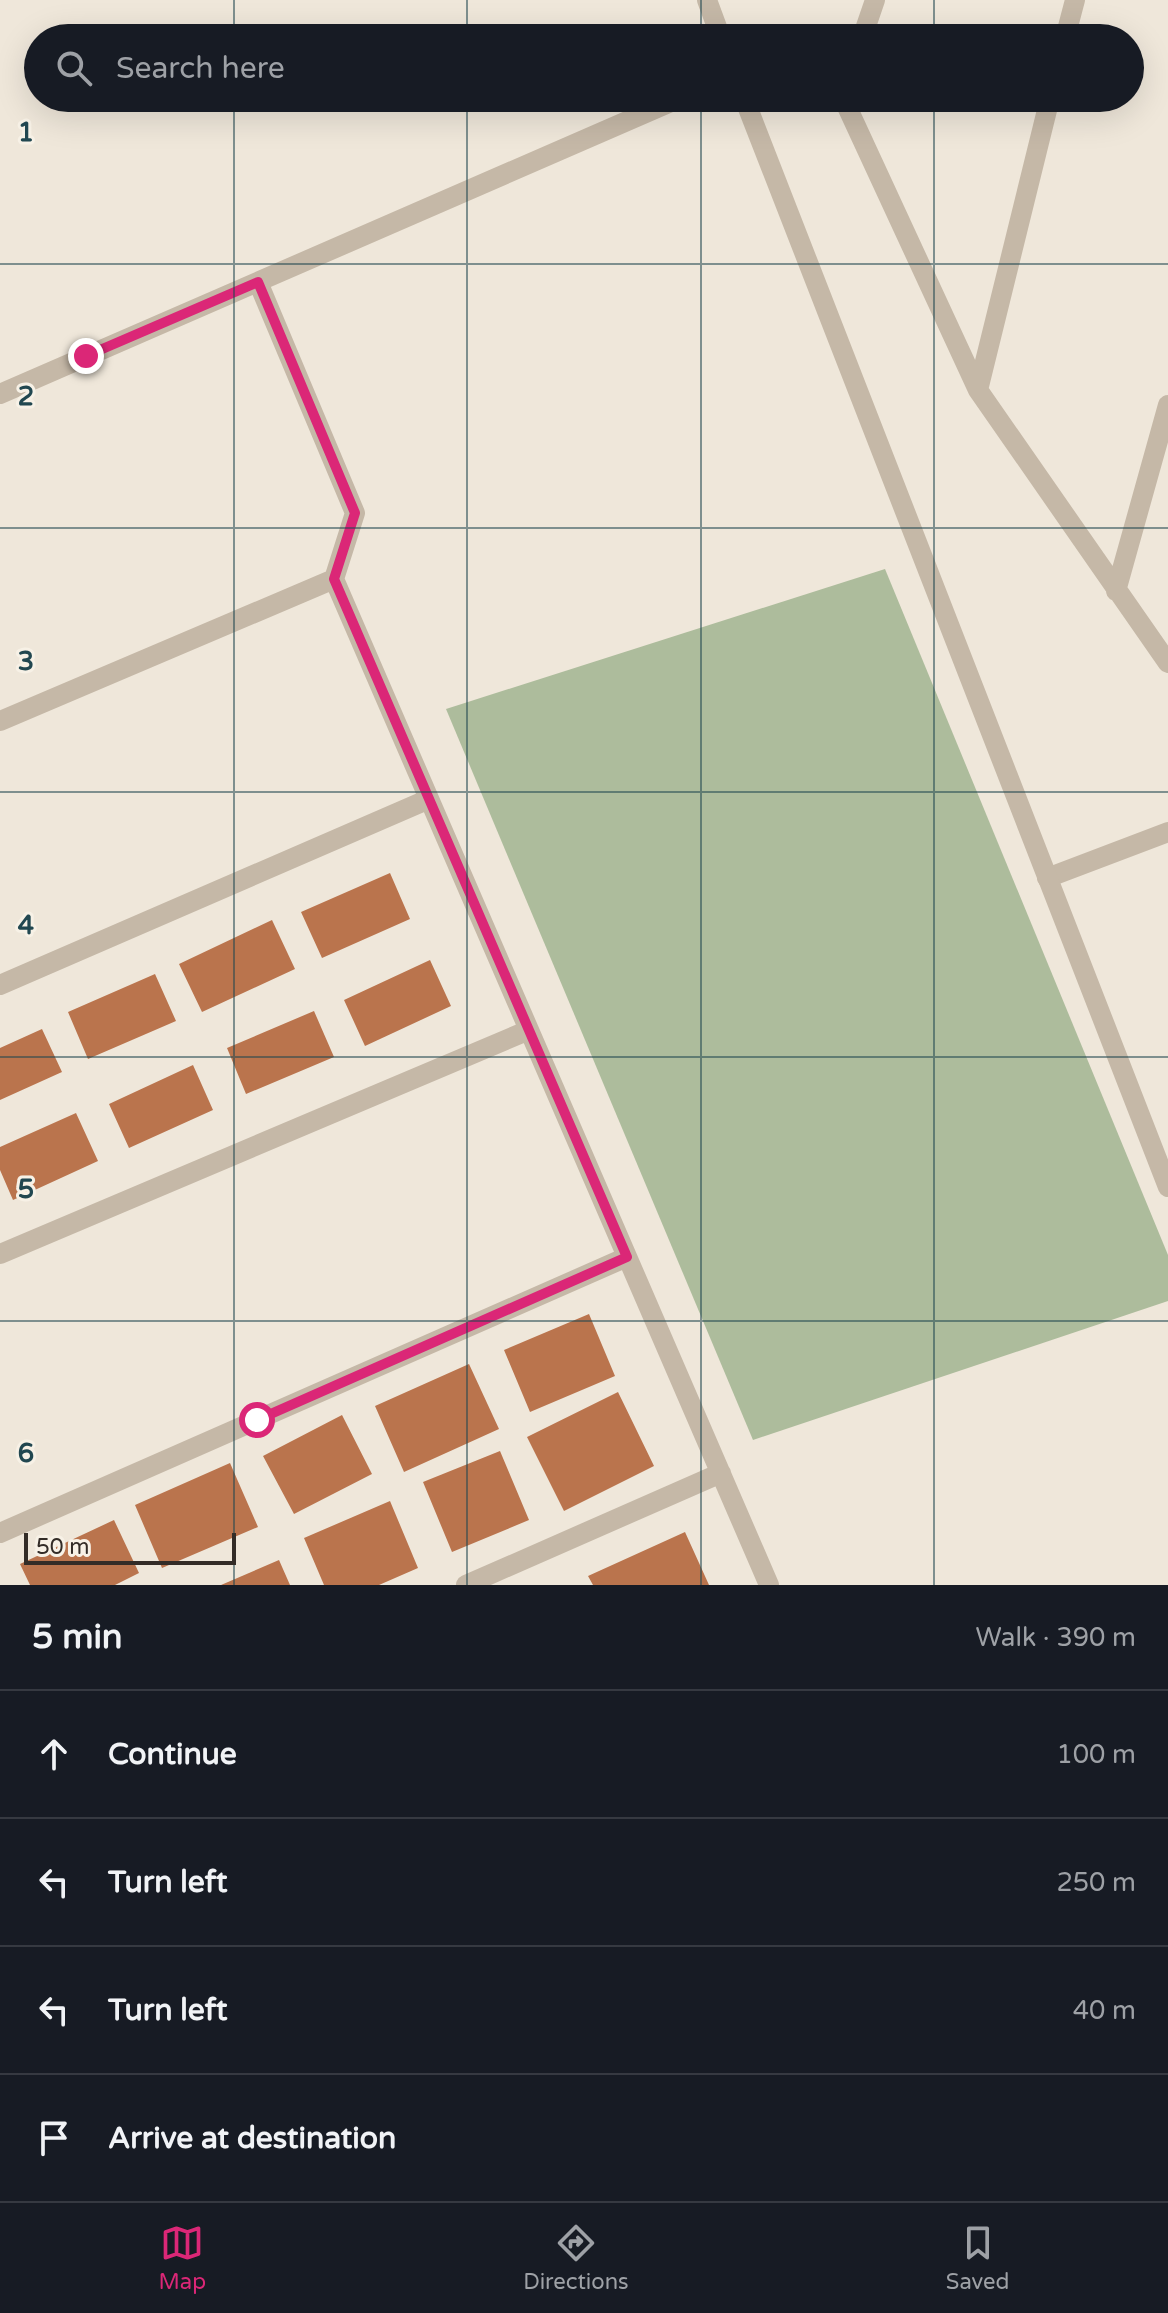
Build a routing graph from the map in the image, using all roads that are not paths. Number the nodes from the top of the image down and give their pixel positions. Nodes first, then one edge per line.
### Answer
1 (707, 0) edge
2 (875, 0) edge
3 (1075, 0) edge
4 (716, 24) edge
5 (867, 24) edge
6 (1069, 24) edge
7 (648, 112) edge
8 (749, 112) edge
9 (849, 112) edge
10 (1047, 112) edge
11 (258, 282) junction
12 (978, 390) junction
13 (0, 394) edge
14 (1168, 405) edge
15 (334, 579) junction
16 (1116, 591) junction
17 (1168, 663) edge
18 (0, 721) edge
19 (429, 799) junction
20 (1168, 832) edge
21 (1047, 878) junction
22 (0, 985) edge
23 (529, 1030) junction
24 (1168, 1187) edge
25 (0, 1254) edge
26 (627, 1257) junction
27 (721, 1473) junction
28 (0, 1533) edge
29 (466, 1585) edge
30 (769, 1585) edge

1 - 4 street
2 - 5 street
3 - 6 street
7 - 11 street
8 - 21 street
9 - 12 street
10 - 12 street
11 - 13 street
11 - 15 street
12 - 16 street
14 - 16 street
15 - 18 street
15 - 19 street
16 - 17 street
19 - 22 street
19 - 23 street
20 - 21 street
21 - 24 street
23 - 25 street
23 - 26 street
26 - 27 street
26 - 28 street
27 - 29 street
27 - 30 street

